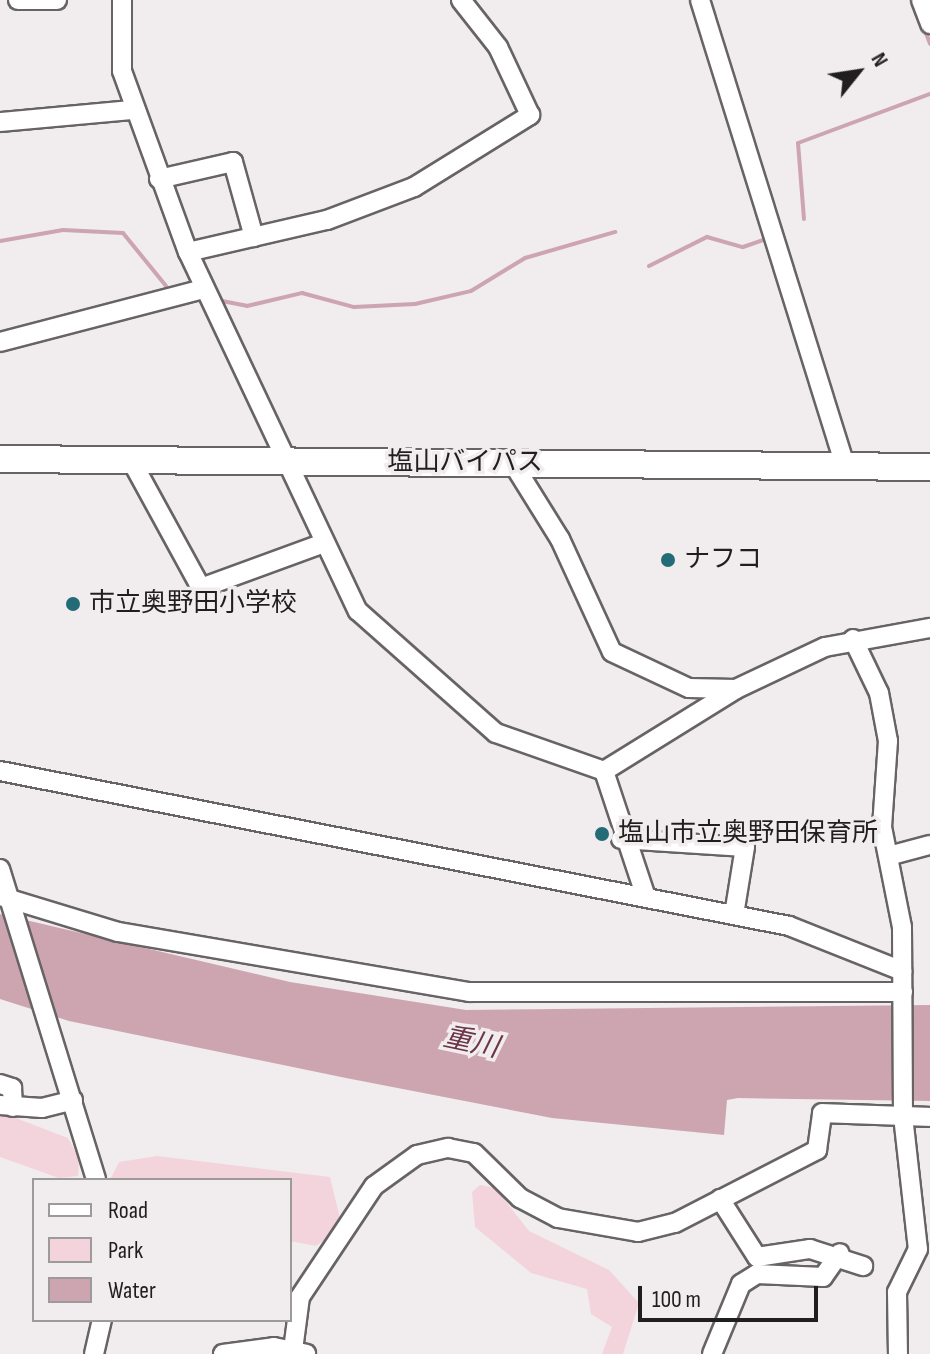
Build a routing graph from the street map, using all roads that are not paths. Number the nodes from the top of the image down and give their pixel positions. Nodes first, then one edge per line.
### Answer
1 (18, 0) edge
2 (57, 0) edge
3 (122, 0) edge
4 (461, 0) edge
5 (700, 0) edge
6 (921, 0) edge
7 (930, 24) edge
8 (133, 110) junction
9 (0, 122) edge
10 (159, 179) junction
11 (254, 237) junction
12 (188, 252) junction
13 (203, 289) junction
14 (0, 342) edge
15 (0, 459) edge
16 (131, 460) junction
17 (288, 461) junction
18 (512, 462) junction
19 (845, 466) junction
20 (930, 467) edge
21 (324, 543) junction
22 (930, 628) edge
23 (853, 639) junction
24 (736, 689) junction
25 (0, 771) edge
26 (604, 771) junction
27 (621, 839) junction
28 (930, 845) edge
29 (892, 855) junction
30 (0, 869) edge
31 (645, 894) junction
32 (4, 898) edge
33 (734, 915) junction
34 (902, 971) junction
35 (903, 992) junction
36 (0, 1084) edge
37 (73, 1100) junction
38 (6, 1106) edge
39 (903, 1116) junction
40 (930, 1117) edge
41 (95, 1178) edge
42 (720, 1199) junction
43 (840, 1253) junction
44 (863, 1266) dead end
45 (102, 1322) edge
46 (300, 1352) edge
47 (94, 1354) edge
48 (223, 1354) edge
49 (712, 1354) edge
50 (898, 1354) edge

1 - 2 street
3 - 8 street
4 - 11 street
5 - 19 street
6 - 7 street
8 - 9 street
8 - 10 street
10 - 11 street
10 - 12 street
11 - 12 street
12 - 13 street
13 - 14 street
13 - 17 street
15 - 16 highway, 塩山バイパス
16 - 17 highway, 塩山バイパス
16 - 21 street
17 - 18 highway, 塩山バイパス
17 - 21 street
18 - 19 highway, 塩山バイパス
18 - 24 street
19 - 20 highway, 塩山バイパス
21 - 26 street
22 - 23 street
23 - 24 street
23 - 29 street
24 - 26 street
25 - 31 street
26 - 27 street
27 - 31 street
27 - 33 street
28 - 29 street
29 - 34 street
30 - 32 street
31 - 33 street
32 - 35 street
32 - 37 street
33 - 34 street
34 - 35 street
35 - 39 street
36 - 38 street
37 - 38 street
37 - 41 street
39 - 40 street
39 - 42 street
39 - 50 street
42 - 43 street
42 - 46 street
43 - 44 street
43 - 49 street
45 - 47 street
46 - 48 street

